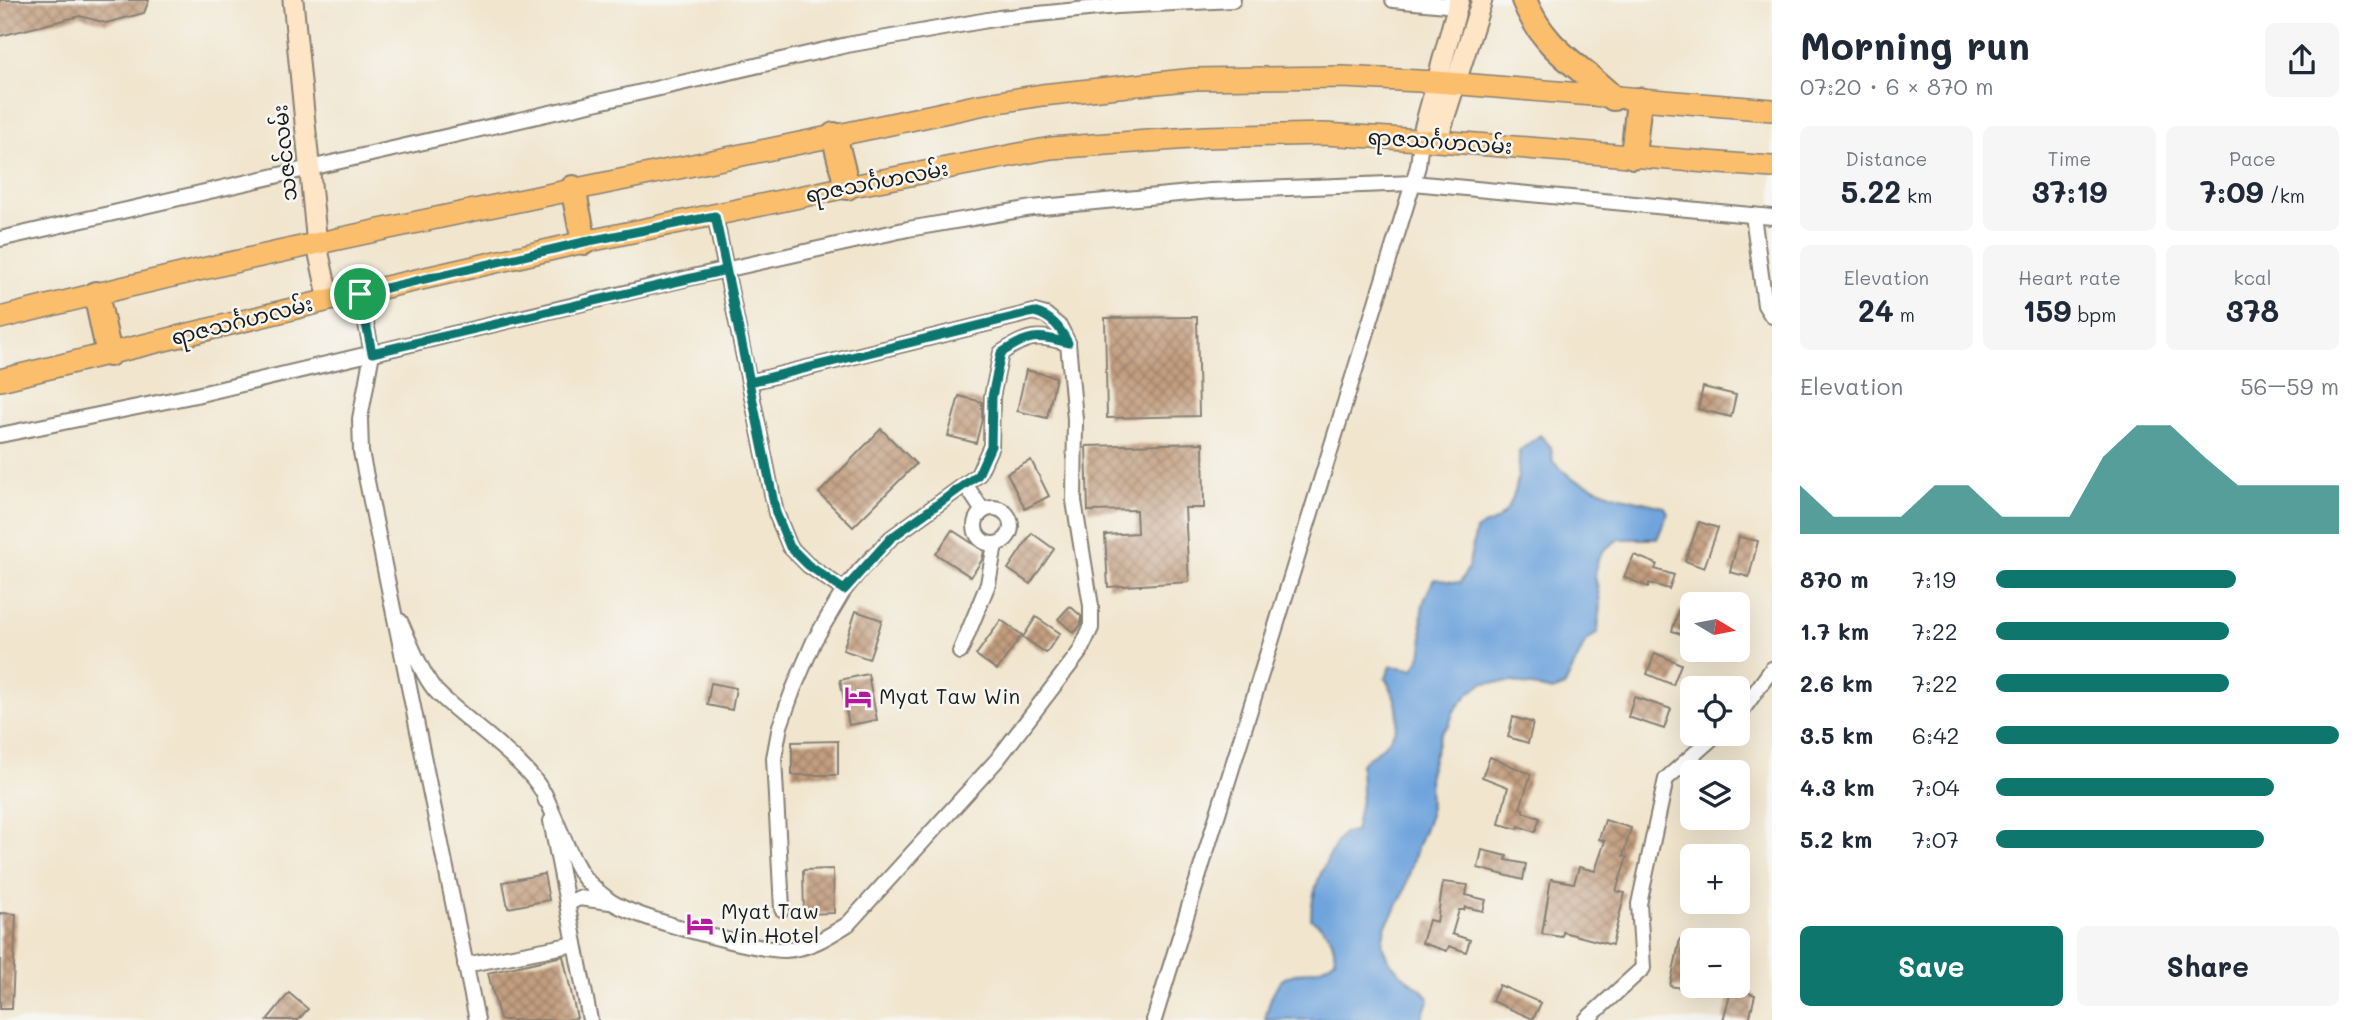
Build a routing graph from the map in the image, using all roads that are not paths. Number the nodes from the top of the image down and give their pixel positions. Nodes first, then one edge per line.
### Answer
1 (293, 0) edge
2 (1233, 0) edge
3 (1393, 0) edge
4 (1482, 0) edge
5 (1524, 0) edge
6 (1458, 3) edge
7 (1446, 83) junction
8 (1613, 98) junction
9 (1639, 100) junction
10 (1772, 110) edge
11 (834, 135) junction
12 (1429, 141) junction
13 (1633, 156) junction
14 (1772, 167) edge
15 (310, 169) junction
16 (1413, 183) junction
17 (846, 187) junction
18 (573, 188) junction
19 (1753, 215) junction
20 (715, 216) junction
21 (1772, 217) edge
22 (0, 239) edge
23 (584, 242) junction
24 (317, 245) junction
25 (726, 270) junction
26 (96, 294) junction
27 (360, 294) junction
28 (329, 300) junction
29 (1772, 316) edge
30 (0, 318) edge
31 (1068, 343) junction
32 (372, 353) junction
33 (109, 354) junction
34 (0, 380) edge
35 (750, 382) junction
36 (0, 435) edge
37 (965, 484) junction
38 (983, 511) junction
39 (995, 544) junction
40 (844, 590) junction
41 (391, 601) junction
42 (960, 652) dead end
43 (1772, 669) edge
44 (1750, 699) edge
45 (1703, 746) edge
46 (544, 793) junction
47 (612, 902) junction
48 (567, 904) junction
49 (782, 909) dead end
50 (575, 944) junction
51 (465, 965) junction
52 (477, 1020) edge
53 (590, 1020) edge
54 (1154, 1020) edge
55 (1587, 1020) edge

1 - 15 main road, သဇင်လမ်း
2 - 15 street
3 - 6 street
4 - 7 main road
5 - 8 highway
6 - 7 main road
7 - 8 main road
7 - 11 main road
7 - 12 main road
8 - 9 main road
9 - 10 main road
9 - 13 highway
11 - 17 highway
11 - 18 main road
12 - 13 main road, ရာဇသင်္ဂဟလမ်း
12 - 16 street
12 - 17 main road, ရာဇသင်္ဂဟလမ်း
13 - 14 main road, ရာဇသင်္ဂဟလမ်း
15 - 22 street
15 - 24 main road, သဇင်လမ်း
16 - 19 street
16 - 25 street
16 - 54 street
17 - 20 main road, ရာဇသင်္ဂဟလမ်း
18 - 23 highway
18 - 24 main road
19 - 21 street
19 - 29 street
20 - 23 main road, ရာဇသင်္ဂဟလမ်း
20 - 25 street
23 - 27 main road, ရာဇသင်္ဂဟလမ်း
24 - 26 main road
24 - 28 main road, သဇင်လမ်း
25 - 32 street
25 - 35 street
26 - 30 main road
26 - 33 highway
27 - 28 main road, ရာဇသင်္ဂဟလမ်း
27 - 32 street
28 - 33 main road, ရာဇသင်္ဂဟလမ်း
31 - 35 street
31 - 37 street
31 - 47 street
32 - 36 street
32 - 41 street
33 - 34 main road, ရာဇသင်္ဂဟလမ်း
35 - 40 street
37 - 38 street
37 - 40 street
38 - 39 street
38 - 39 street
39 - 42 street
40 - 49 street
41 - 46 street
41 - 51 street
43 - 44 street
45 - 55 street
46 - 47 street
46 - 48 street
47 - 48 street
48 - 50 street
50 - 51 street
50 - 53 street
51 - 52 street

